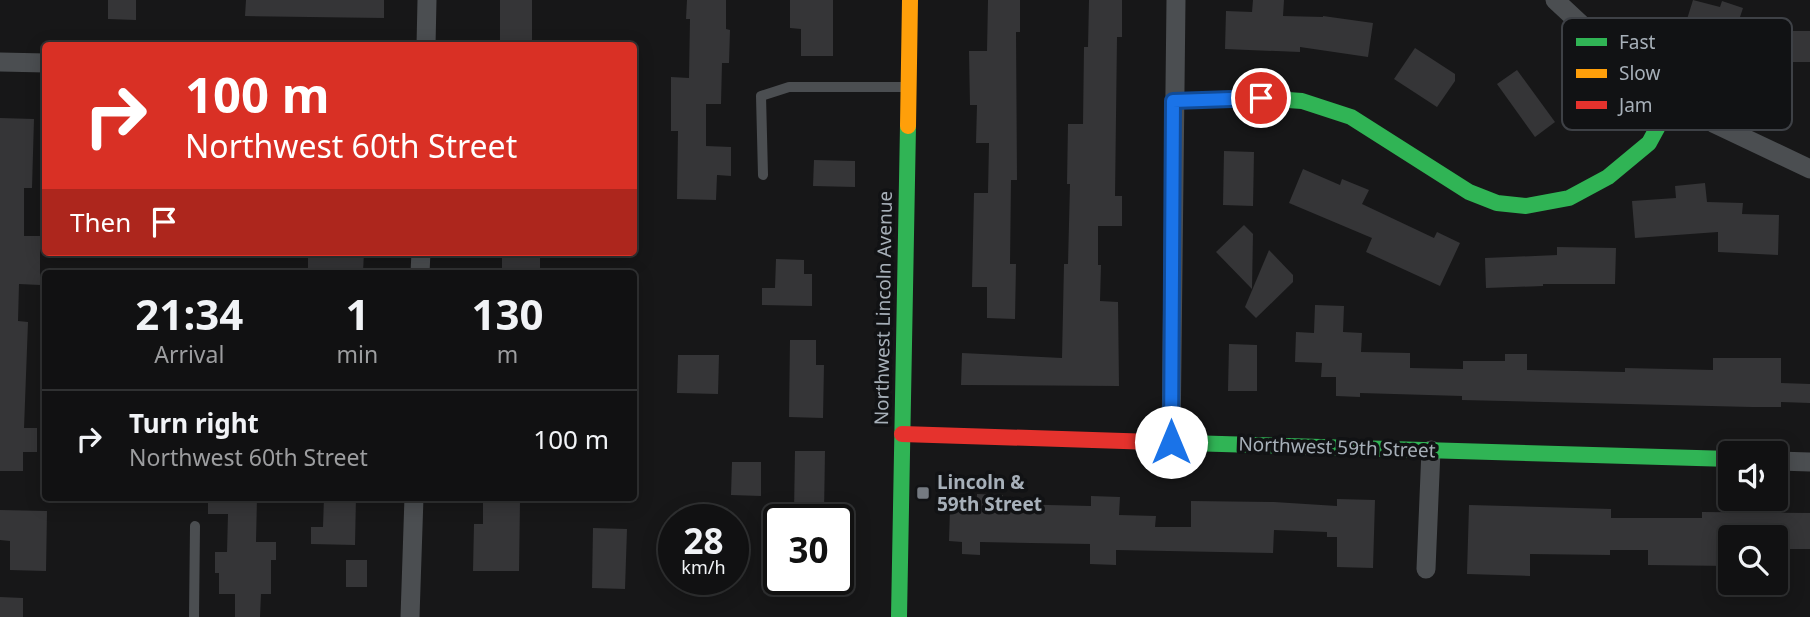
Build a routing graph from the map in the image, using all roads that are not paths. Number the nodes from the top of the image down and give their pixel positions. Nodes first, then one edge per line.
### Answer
1 (427, 0) edge
2 (910, 0) edge
3 (1175, 0) edge
4 (1555, 0) edge
5 (1574, 18) edge
6 (426, 42) edge
7 (0, 62) edge
8 (42, 63) edge
9 (909, 87) junction
10 (1173, 101) junction
11 (1656, 130) edge
12 (1728, 130) edge
13 (1810, 169) edge
14 (763, 175) dead end
15 (902, 434) junction
16 (1171, 442) junction
17 (1431, 450) junction
18 (1718, 459) edge
19 (1788, 461) edge
20 (1810, 462) edge
21 (414, 501) edge
22 (195, 526) dead end
23 (1426, 569) dead end
24 (194, 617) edge
25 (410, 617) edge
26 (898, 617) edge

1 - 6 street
2 - 9 street, Northwest Lincoln Avenue
3 - 10 street
4 - 5 street
7 - 8 street
9 - 14 lane
9 - 15 street, Northwest Lincoln Avenue
10 - 11 street
10 - 16 street
12 - 13 street
15 - 16 street, Northwest 59th Street
15 - 26 street, Northwest Lincoln Avenue
16 - 17 street, Northwest 59th Street
17 - 18 street, Northwest 59th Street
17 - 23 street
19 - 20 street
21 - 25 street
22 - 24 lane

